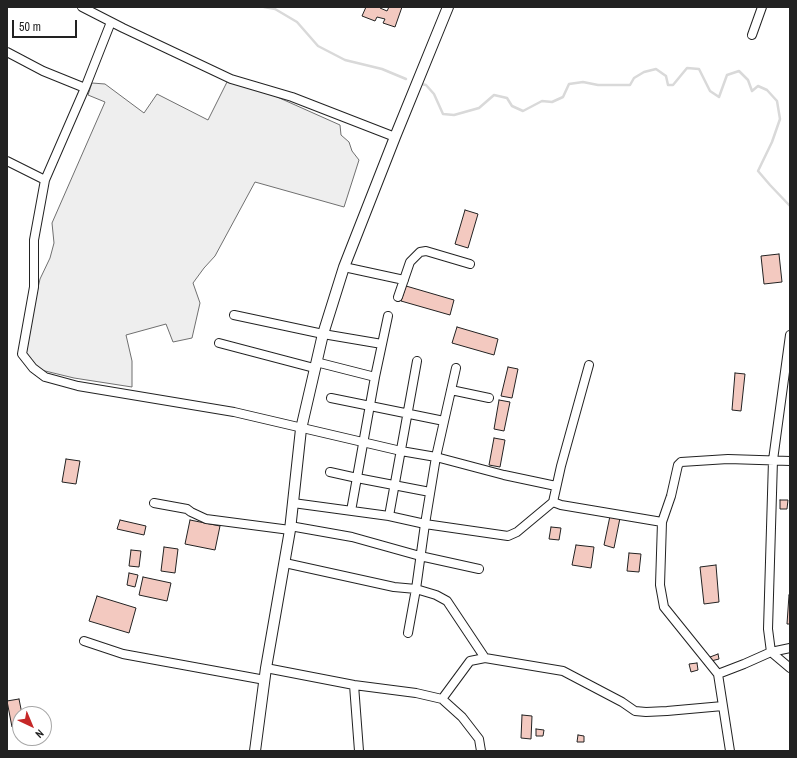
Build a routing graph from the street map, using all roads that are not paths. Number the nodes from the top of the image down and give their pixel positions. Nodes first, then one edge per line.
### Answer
1 (82, 7) edge
2 (448, 7) edge
3 (762, 7) edge
4 (111, 22) junction
5 (752, 35) dead end
6 (7, 52) edge
7 (85, 88) junction
8 (395, 137) junction
9 (7, 161) edge
10 (45, 180) junction
11 (470, 264) dead end
12 (344, 267) junction
13 (404, 280) junction
14 (398, 298) dead end
15 (234, 315) dead end
16 (388, 316) dead end
17 (323, 334) junction
18 (790, 335) edge
19 (219, 343) dead end
20 (382, 344) junction
21 (417, 361) dead end
22 (315, 365) junction
23 (589, 365) dead end
24 (456, 368) dead end
25 (375, 377) junction
26 (451, 390) junction
27 (331, 398) dead end
28 (489, 398) dead end
29 (370, 406) junction
30 (408, 413) junction
31 (444, 421) junction
32 (302, 429) junction
33 (364, 443) junction
34 (401, 452) junction
35 (436, 457) junction
36 (773, 460) junction
37 (790, 461) edge
38 (330, 472) dead end
39 (357, 478) junction
40 (394, 484) junction
41 (556, 486) junction
42 (430, 492) junction
43 (553, 502) junction
44 (154, 503) dead end
45 (293, 503) junction
46 (351, 510) junction
47 (389, 516) junction
48 (662, 522) junction
49 (425, 524) junction
50 (290, 528) junction
51 (420, 556) junction
52 (284, 563) junction
53 (479, 569) dead end
54 (416, 589) junction
55 (408, 633) dead end
56 (84, 641) dead end
57 (790, 648) edge
58 (771, 652) junction
59 (485, 658) junction
60 (266, 668) junction
61 (790, 668) edge
62 (718, 674) junction
63 (265, 680) junction
64 (354, 685) junction
65 (442, 699) junction
66 (723, 706) junction
67 (255, 751) edge
68 (359, 751) edge
69 (481, 751) edge
70 (730, 751) edge

1 - 4 street
2 - 8 street
3 - 5 street
4 - 7 street
4 - 8 street
6 - 7 street
7 - 10 street
8 - 12 street
9 - 10 street
10 - 32 street
11 - 13 street
12 - 13 street
12 - 17 street
13 - 14 street
15 - 17 street
16 - 20 street
17 - 20 street
17 - 22 street
18 - 36 street
19 - 22 street
20 - 25 street
21 - 30 street
22 - 25 street
22 - 32 street
23 - 41 street
24 - 26 street
25 - 29 street
26 - 28 street
26 - 31 street
27 - 29 street
29 - 30 street
29 - 33 street
30 - 31 street
30 - 34 street
31 - 35 street
32 - 33 street
32 - 45 street
33 - 34 street
33 - 39 street
34 - 35 street
34 - 40 street
35 - 41 street
35 - 42 street
36 - 37 street
36 - 48 street
36 - 58 street
38 - 39 street
39 - 40 street
39 - 46 street
40 - 42 street
40 - 47 street
41 - 43 street
42 - 49 street
43 - 48 street
43 - 49 street
44 - 50 street
45 - 46 street
45 - 50 street
46 - 47 street
47 - 49 street
48 - 62 street
49 - 51 street
50 - 51 street
50 - 52 street
51 - 53 street
51 - 54 street
52 - 54 street
52 - 60 street
54 - 55 street
54 - 59 street
56 - 63 street
57 - 58 street
58 - 61 street
58 - 62 street
59 - 65 street
59 - 66 street
60 - 63 street
60 - 64 street
62 - 66 street
63 - 67 street
64 - 65 street
64 - 68 street
65 - 69 street
66 - 70 street

